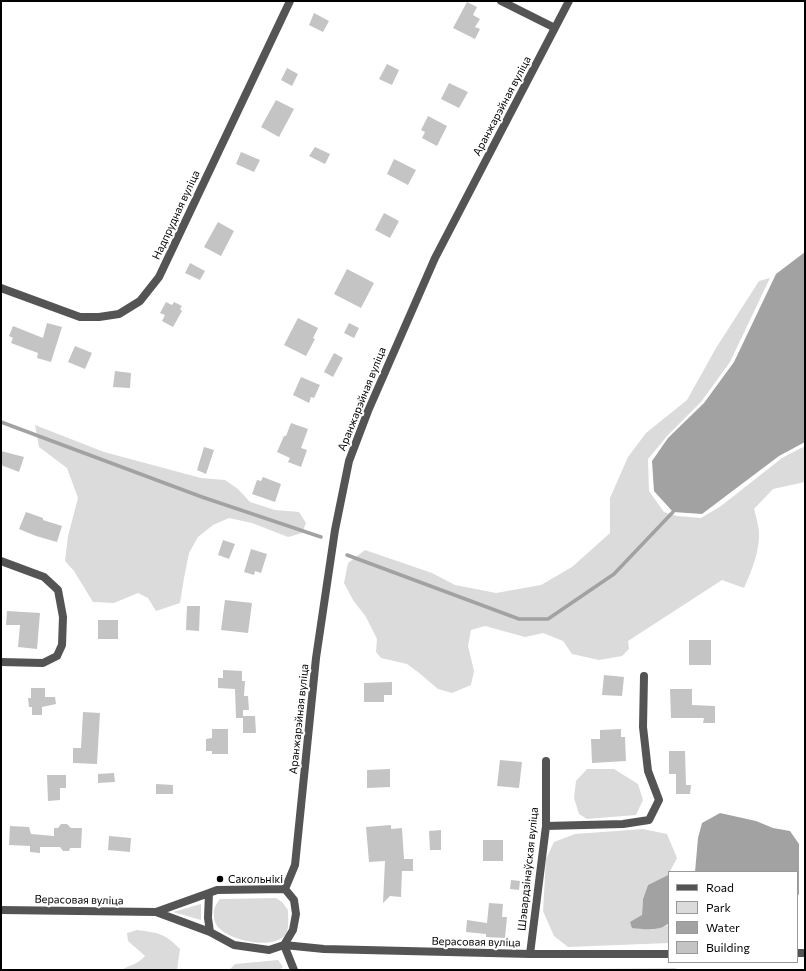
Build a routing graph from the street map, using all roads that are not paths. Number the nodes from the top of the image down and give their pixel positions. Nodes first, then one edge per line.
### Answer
1 (290, 1) edge
2 (501, 1) edge
3 (569, 1) edge
4 (555, 28) junction
5 (1, 288) edge
6 (1, 560) edge
7 (1, 662) edge
8 (644, 676) dead end
9 (546, 761) dead end
10 (546, 826) junction
11 (286, 889) junction
12 (209, 893) junction
13 (1, 910) edge
14 (156, 912) junction
15 (210, 932) junction
16 (284, 945) junction
17 (530, 954) junction
18 (668, 954) edge
19 (294, 970) edge

1 - 5 street, Надпрудная вуліца
2 - 4 street
3 - 4 street, Аранжарэйная вуліца
4 - 11 street, Аранжарэйная вуліца
6 - 7 street
8 - 10 street
9 - 10 street, Шэвардзінаўская вуліца
10 - 17 street, Шэвардзінаўская вуліца
11 - 12 street, Верасовая вуліца
11 - 16 street
12 - 14 street, Верасовая вуліца
12 - 15 street
13 - 14 street, Верасовая вуліца
14 - 15 street, Верасовая вуліца
15 - 16 street, Верасовая вуліца
16 - 17 street, Верасовая вуліца
16 - 19 street
17 - 18 street, Верасовая вуліца

